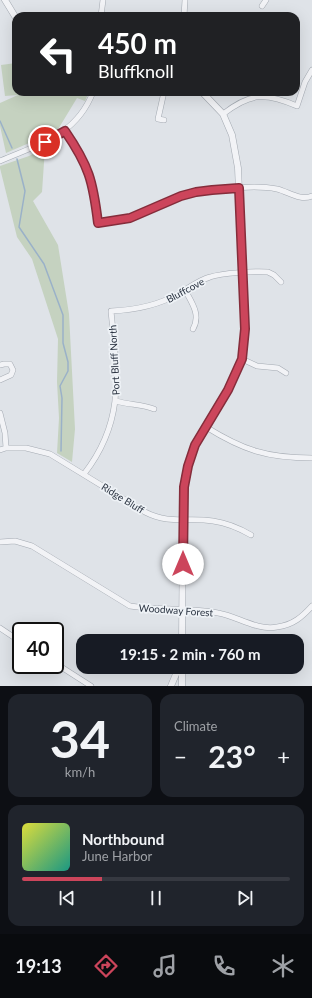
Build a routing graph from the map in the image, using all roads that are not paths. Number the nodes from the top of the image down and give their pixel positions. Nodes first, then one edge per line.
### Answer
1 (5, 0) edge
2 (103, 0) edge
3 (185, 0) edge
4 (266, 0) edge
5 (262, 6) dead end
6 (12, 12) edge
7 (102, 12) edge
8 (184, 12) edge
9 (312, 70) edge
10 (91, 96) edge
11 (163, 96) edge
12 (206, 96) edge
13 (222, 114) junction
14 (164, 120) dead end
15 (65, 131) junction
16 (0, 161) edge
17 (239, 188) junction
18 (312, 196) edge
19 (243, 273) junction
20 (282, 282) dead end
21 (185, 290) junction
22 (111, 311) joint
23 (193, 329) dead end
24 (242, 359) junction
25 (0, 365) edge
26 (286, 373) dead end
27 (0, 380) edge
28 (116, 401) junction
29 (154, 409) dead end
30 (0, 413) edge
31 (206, 427) junction
32 (6, 448) junction
33 (0, 450) edge
34 (312, 458) edge
35 (84, 474) junction
36 (183, 520) junction
37 (251, 535) dead end
38 (0, 542) edge
39 (312, 606) edge
40 (183, 609) junction
41 (0, 628) edge
42 (182, 634) edge
43 (12, 636) edge
44 (64, 669) edge
45 (177, 674) edge
46 (181, 674) edge
47 (91, 686) edge
48 (173, 686) edge
49 (182, 686) edge

1 - 6 street
2 - 7 street
3 - 8 street
4 - 5 street
9 - 13 street
10 - 15 street
11 - 14 street
12 - 13 street
13 - 17 street
15 - 16 street
15 - 17 street
17 - 18 street
17 - 19 street
19 - 20 street, Bluffcove
19 - 21 street, Bluffcove
19 - 24 street
21 - 22 street, Bluffcove
21 - 23 street
22 - 28 street, Port Bluff North
24 - 26 street
24 - 31 street
25 - 27 street
28 - 29 street
28 - 35 street, Port Bluff North
30 - 32 street
31 - 34 street
31 - 36 street
32 - 33 street, Ridge Bluff
32 - 35 street, Ridge Bluff
35 - 36 street, Ridge Bluff
36 - 37 street, Ridge Bluff
36 - 40 street
38 - 40 street, Woodway Forest
39 - 40 street, Woodway Forest
40 - 42 street
41 - 43 street
44 - 47 street
45 - 48 street
46 - 49 street

